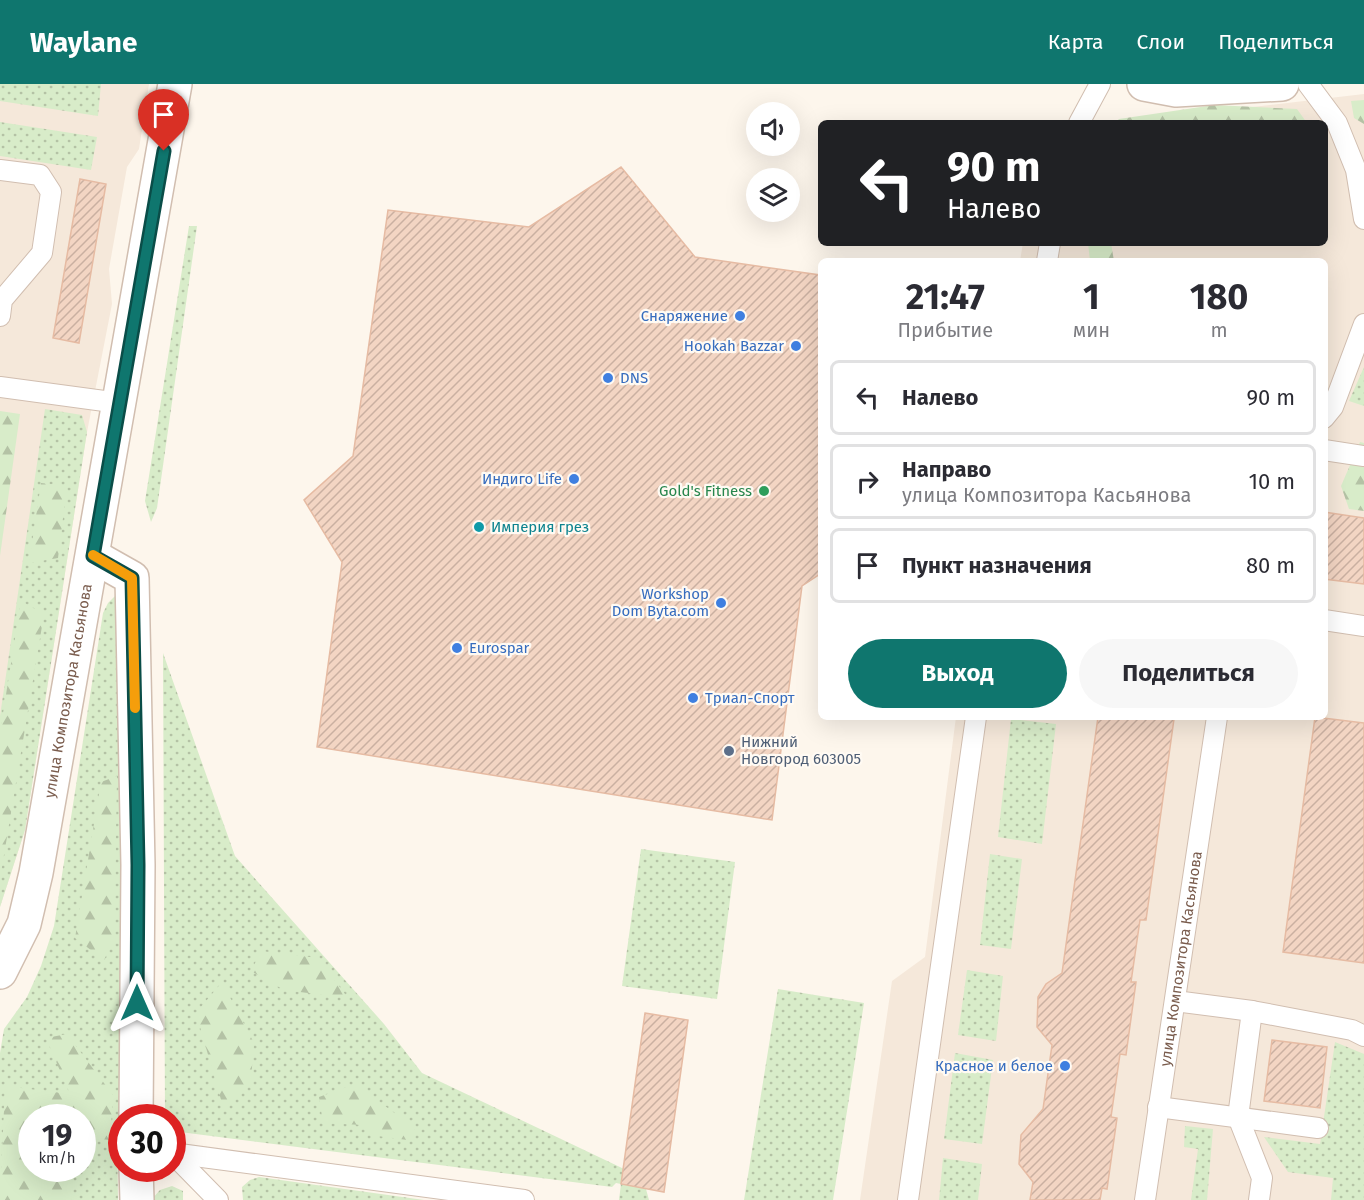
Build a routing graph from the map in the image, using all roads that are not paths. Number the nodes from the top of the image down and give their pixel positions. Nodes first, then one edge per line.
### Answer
1 (176, 84) edge
2 (1100, 84) edge
3 (1144, 84) edge
4 (1282, 84) edge
5 (1308, 84) edge
6 (1081, 120) edge
7 (0, 170) edge
8 (1360, 170) edge
9 (1364, 219) edge
10 (0, 316) edge
11 (1364, 324) edge
12 (0, 387) edge
13 (119, 403) junction
14 (1328, 413) edge
15 (1328, 451) edge
16 (1364, 456) edge
17 (93, 556) junction
18 (1328, 621) edge
19 (1364, 626) edge
20 (976, 720) edge
21 (1217, 720) edge
22 (0, 972) edge
23 (1174, 1001) junction
24 (1252, 1011) junction
25 (1364, 1036) edge
26 (136, 1104) edge
27 (1158, 1107) junction
28 (1238, 1117) junction
29 (1318, 1128) dead end
30 (186, 1155) edge
31 (186, 1168) edge
32 (136, 1182) edge
33 (215, 1199) edge
34 (137, 1200) edge
35 (524, 1200) edge
36 (908, 1200) edge
37 (1145, 1200) edge
38 (1259, 1200) edge

1 - 13 street, улица Композитора Касьянова
2 - 6 lane
3 - 4 street
5 - 8 lane
7 - 10 lane
8 - 9 lane
11 - 14 lane
12 - 13 lane
13 - 17 street, улица Композитора Касьянова
15 - 16 lane
17 - 22 street, улица Композитора Касьянова
17 - 26 street
18 - 19 lane
20 - 36 lane
21 - 23 lane, улица Композитора Касьянова
23 - 24 lane
23 - 27 lane, улица Композитора Касьянова
24 - 25 lane
24 - 28 lane
27 - 28 lane
27 - 37 lane, улица Композитора Касьянова
28 - 29 lane
28 - 38 lane
30 - 35 lane
31 - 33 lane
32 - 34 street

